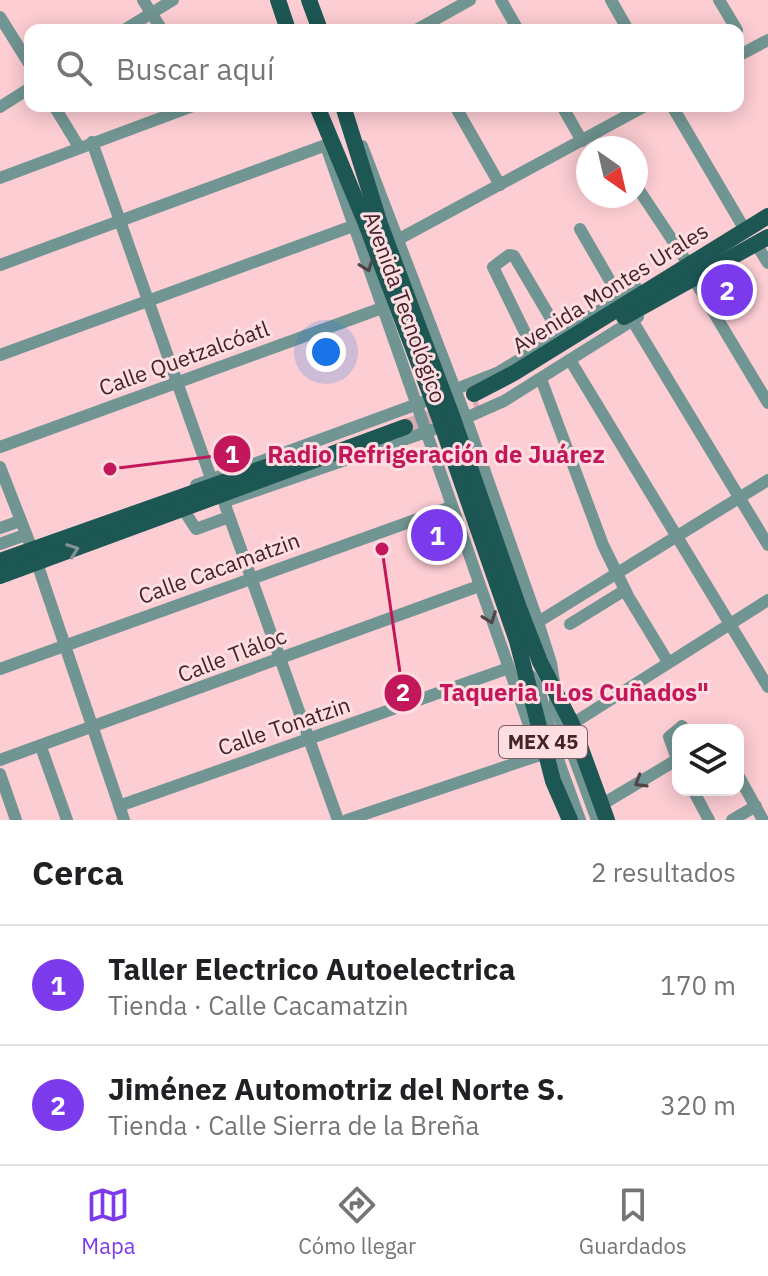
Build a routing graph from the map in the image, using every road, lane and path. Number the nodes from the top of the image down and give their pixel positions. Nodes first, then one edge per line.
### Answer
1 (143, 0) edge
2 (173, 0) edge
3 (278, 0) edge
4 (284, 0) edge
5 (301, 0) edge
6 (309, 0) edge
7 (470, 0) edge
8 (501, 0) edge
9 (611, 0) edge
10 (719, 0) edge
11 (151, 13) junction
12 (0, 17) edge
13 (134, 24) edge
14 (158, 24) edge
15 (286, 24) edge
16 (293, 24) edge
17 (310, 24) edge
18 (318, 24) edge
19 (427, 24) edge
20 (515, 24) edge
21 (625, 24) edge
22 (733, 24) edge
23 (768, 40) edge
24 (744, 52) edge
25 (24, 55) edge
26 (24, 92) edge
27 (0, 107) edge
28 (58, 112) edge
29 (176, 112) edge
30 (331, 112) edge
31 (333, 112) edge
32 (334, 112) edge
33 (458, 112) edge
34 (565, 112) edge
35 (634, 112) edge
36 (676, 112) edge
37 (579, 136) edge
38 (591, 136) edge
39 (328, 140) junction
40 (92, 142) junction
41 (576, 144) edge
42 (79, 147) junction
43 (0, 178) edge
44 (500, 185) junction
45 (648, 204) edge
46 (768, 216) edge
47 (120, 220) junction
48 (366, 225) junction
49 (580, 229) dead end
50 (745, 230) junction
51 (399, 239) junction
52 (762, 240) edge
53 (715, 257) junction
54 (685, 259) junction
55 (768, 263) edge
56 (0, 265) edge
57 (696, 283) junction
58 (620, 298) junction
59 (149, 300) junction
60 (382, 308) junction
61 (632, 320) junction
62 (560, 334) junction
63 (534, 351) junction
64 (0, 355) edge
65 (570, 360) junction
66 (407, 378) junction
67 (541, 379) junction
68 (178, 382) junction
69 (455, 390) junction
70 (476, 398) tunnel mouth
71 (768, 403) edge
72 (417, 404) junction
73 (466, 418) junction
74 (401, 420) junction
75 (426, 432) junction
76 (0, 447) edge
77 (0, 467) edge
78 (211, 478) junction
79 (768, 480) edge
80 (739, 498) junction
81 (224, 502) junction
82 (184, 504) junction
83 (451, 507) junction
84 (229, 517) junction
85 (20, 521) junction
86 (0, 528) edge
87 (678, 535) junction
88 (0, 544) edge
89 (768, 545) edge
90 (31, 549) junction
91 (0, 561) edge
92 (616, 573) junction
93 (0, 576) edge
94 (251, 578) junction
95 (479, 586) junction
96 (625, 590) junction
97 (768, 600) edge
98 (514, 611) junction
99 (538, 622) junction
100 (730, 623) junction
101 (570, 624) dead end
102 (65, 645) junction
103 (280, 658) junction
104 (668, 662) junction
105 (516, 665) junction
106 (0, 669) edge
107 (768, 687) edge
108 (556, 690) junction
109 (572, 724) junction
110 (93, 729) junction
111 (309, 738) junction
112 (544, 745) junction
113 (41, 747) junction
114 (0, 760) edge
115 (672, 764) edge
116 (0, 774) edge
117 (553, 781) junction
118 (744, 785) edge
119 (696, 796) edge
120 (119, 806) junction
121 (756, 806) junction
122 (597, 817) edge
123 (16, 820) edge
124 (67, 820) edge
125 (124, 820) edge
126 (338, 820) edge
127 (347, 820) edge
128 (559, 820) edge
129 (570, 820) edge
130 (709, 820) edge
131 (732, 820) edge
132 (763, 820) edge

1 - 11 street
2 - 11 street
3 - 15 main road
4 - 16 street
5 - 17 street
6 - 18 main road
7 - 19 street
8 - 20 street
9 - 21 street
10 - 22 street
11 - 13 street
11 - 14 street
12 - 25 street
23 - 24 street
26 - 27 street
28 - 42 street
29 - 40 street
30 - 39 main road, Avenida Tecnológico / MEX 45
31 - 48 main road, Avenida Tecnológico / MEX 45
32 - 51 street, Avenida Tecnológico
33 - 44 street
34 - 37 street
35 - 38 street
36 - 50 street
39 - 47 street
39 - 48 main road, Avenida Tecnológico / MEX 45
40 - 42 street
40 - 47 street
41 - 44 street
42 - 43 street
44 - 51 street
45 - 54 street
46 - 50 main road, Avenida Montes Urales
47 - 56 street
47 - 59 street
48 - 59 street
48 -> 60 street, Avenida Tecnológico
48 - 98 main road, Avenida Tecnológico / MEX 45
49 - 58 street
50 - 53 main road, Avenida Montes Urales
51 - 69 street, Avenida Tecnológico
52 - 53 main road, Avenida Montes Urales
52 - 55 street
53 - 54 street
53 - 57 street
53 - 70 main road, Avenida Montes Urales
54 - 58 street
57 - 61 street
57 - 71 street
58 - 62 street
59 - 64 street
59 - 68 street
60 - 66 street, Avenida Tecnológico
60 - 68 street, Calle Quetzalcóatl
61 - 65 street
61 - 80 street
62 - 63 street
62 - 63 street
63 - 69 street
65 - 67 street
65 - 87 street
66 - 72 street, Avenida Tecnológico
66 - 74 street
67 - 73 street
67 - 92 street
68 - 76 street, Calle Quetzalcóatl
68 - 78 street
69 - 72 street
69 - 73 street, Avenida Tecnológico
72 - 74 street
72 - 75 street, Avenida Tecnológico
73 - 75 street
73 - 99 street, Avenida Tecnológico
74 - 78 street
74 - 82 main road
75 - 81 street
75 - 83 street, Avenida Tecnológico
77 - 85 street
78 - 82 street
79 - 80 street
80 - 87 street
80 - 89 street
81 - 82 street
81 - 84 street
82 - 84 street
82 - 90 main road
83 - 94 street, Calle Cacamatzin
83 - 95 street, Avenida Tecnológico
84 - 94 street
85 - 86 street
85 - 90 street
87 - 92 street
87 - 100 street
88 - 90 street
90 - 91 main road
90 - 93 main road
90 - 102 street
92 - 96 street
92 - 99 street
94 - 102 street, Calle Cacamatzin
94 - 103 street
95 - 103 street, Calle Tláloc
95 -> 105 street, Avenida Tecnológico
96 - 101 street
96 - 104 street
97 - 100 street
98 - 105 main road, Avenida Tecnológico / MEX 45
98 - 108 main road, Avenida Tecnológico / MEX 45
99 - 108 street, Avenida Tecnológico
100 - 104 street
100 - 107 street
102 - 106 street, Calle Cacamatzin
102 - 110 street
103 - 110 street, Calle Tláloc
103 - 111 street
104 - 109 street
105 - 111 street, Calle Tonatzin
105 - 112 main road, Avenida Tecnológico / MEX 45
105 - 122 street
108 - 109 main road, Avenida Tecnológico / MEX 45
108 - 122 street
109 - 122 main road, Avenida Tecnológico / MEX 45
110 - 113 street, Calle Tláloc
110 - 120 street
111 - 120 street, Calle Tonatzin
111 - 126 street
112 - 117 main road, Avenida Tecnológico / MEX 45
112 - 127 street
113 - 114 street, Calle Tláloc
113 - 124 street
115 -> 122 street
116 - 123 street
117 - 128 main road
117 - 129 main road, Avenida Tecnológico / MEX 45
118 - 121 street
119 - 130 street
120 - 125 street
121 - 131 street
121 - 132 street

